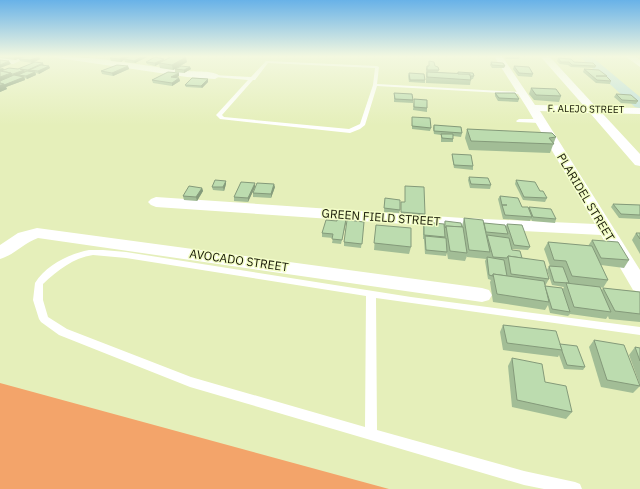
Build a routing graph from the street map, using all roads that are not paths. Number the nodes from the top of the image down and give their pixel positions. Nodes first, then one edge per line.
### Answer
1 (253, 79) edge
2 (376, 79) edge
3 (512, 79) edge
4 (565, 79) edge
5 (611, 79) edge
6 (375, 85) junction
7 (520, 93) junction
8 (640, 104) edge
9 (532, 108) junction
10 (594, 110) junction
11 (640, 111) edge
12 (519, 121) dead end
13 (540, 121) junction
14 (640, 162) edge
15 (156, 202) dead end
16 (606, 230) junction
17 (0, 253) edge
18 (640, 285) edge
19 (371, 293) junction
20 (482, 295) dead end
21 (640, 331) edge
22 (371, 434) junction
23 (575, 489) edge

1 - 6 lane
2 - 6 lane
3 - 7 street, PLARIDEL STREET
4 - 10 street
5 - 8 main road
6 - 7 lane
7 - 9 street, PLARIDEL STREET
9 - 10 street, F. ALEJO STREET
9 - 13 street, PLARIDEL STREET
10 - 11 street, F. ALEJO STREET
10 - 14 street
12 - 13 lane
13 - 16 street, PLARIDEL STREET
15 - 16 street, GREEN FIELD STREET
16 - 18 street, PLARIDEL STREET
17 - 20 street, AVOCADO STREET
19 - 21 lane
19 - 22 lane
19 - 22 lane
22 - 23 lane

